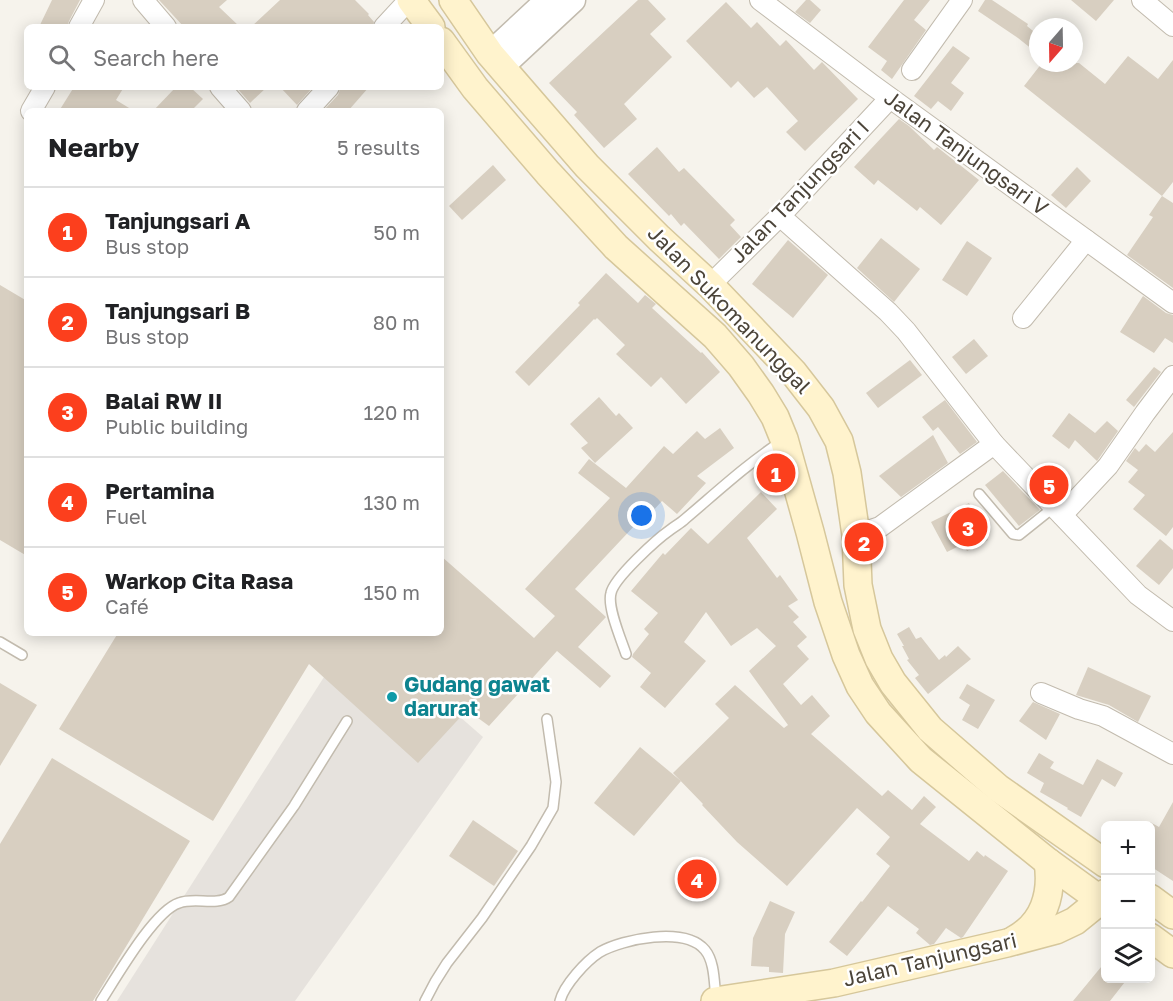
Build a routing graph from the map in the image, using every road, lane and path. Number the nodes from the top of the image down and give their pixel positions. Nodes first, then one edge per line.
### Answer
1 (94, 0) edge
2 (143, 0) edge
3 (410, 0) edge
4 (453, 0) edge
5 (548, 0) edge
6 (573, 0) edge
7 (760, 0) edge
8 (962, 0) edge
9 (1142, 0) edge
10 (81, 24) edge
11 (163, 24) edge
12 (387, 24) edge
13 (429, 24) edge
14 (1173, 26) edge
15 (444, 45) edge
16 (495, 61) junction
17 (912, 70) dead end
18 (470, 81) junction
19 (43, 90) edge
20 (223, 90) edge
21 (326, 90) edge
22 (890, 98) junction
23 (32, 108) edge
24 (238, 108) edge
25 (310, 108) edge
26 (780, 216) junction
27 (1086, 240) junction
28 (710, 285) junction
29 (1173, 303) edge
30 (1023, 318) dead end
31 (1172, 380) edge
32 (784, 440) junction
33 (994, 444) junction
34 (979, 494) dead end
35 (1058, 511) junction
36 (856, 535) junction
37 (1173, 621) edge
38 (0, 642) edge
39 (626, 654) dead end
40 (22, 655) dead end
41 (1041, 693) dead end
42 (547, 719) dead end
43 (347, 721) dead end
44 (1173, 754) edge
45 (1101, 860) edge
46 (1048, 862) junction
47 (1101, 897) edge
48 (1101, 901) edge
49 (1155, 902) edge
50 (1173, 915) edge
51 (1155, 941) edge
52 (1007, 943) junction
53 (1173, 954) edge
54 (799, 994) edge
55 (101, 1001) edge
56 (425, 1001) edge
57 (560, 1001) edge
58 (716, 1001) edge

1 - 10 street
2 - 11 street
3 - 12 street
3 - 13 main road
4 - 16 main road, Jalan Sukomanunggal
5 - 16 street
6 - 16 street
7 - 22 street, Jalan Tanjungsari V
8 - 17 street
9 - 14 street
15 - 18 main road, Jalan Sukomanunggal
16 - 18 main road
16 - 28 main road, Jalan Sukomanunggal
18 - 32 main road, Jalan Sukomanunggal
19 - 23 street
20 - 24 street
21 - 25 street
22 - 26 street, Jalan Tanjungsari I
22 - 27 street, Jalan Tanjungsari V
26 - 28 street, Jalan Tanjungsari I
26 - 33 street
27 - 29 street, Jalan Tanjungsari V
27 - 30 street
28 - 36 main road, Jalan Sukomanunggal
31 - 35 street
32 - 39 lane
32 - 46 main road, Jalan Sukomanunggal
33 - 35 street
33 - 36 street
34 - 35 lane
35 - 37 street
36 - 45 main road, Jalan Sukomanunggal
38 - 40 lane
41 - 44 street
42 - 56 lane
43 - 55 lane
46 - 47 main road, Jalan Sukomanunggal
46 - 52 main road
48 - 52 main road, Jalan Tanjungsari
49 - 50 main road
51 - 53 main road
52 - 54 main road, Jalan Tanjungsari
54 - 58 main road, Jalan Tanjungsari
57 - 58 lane

